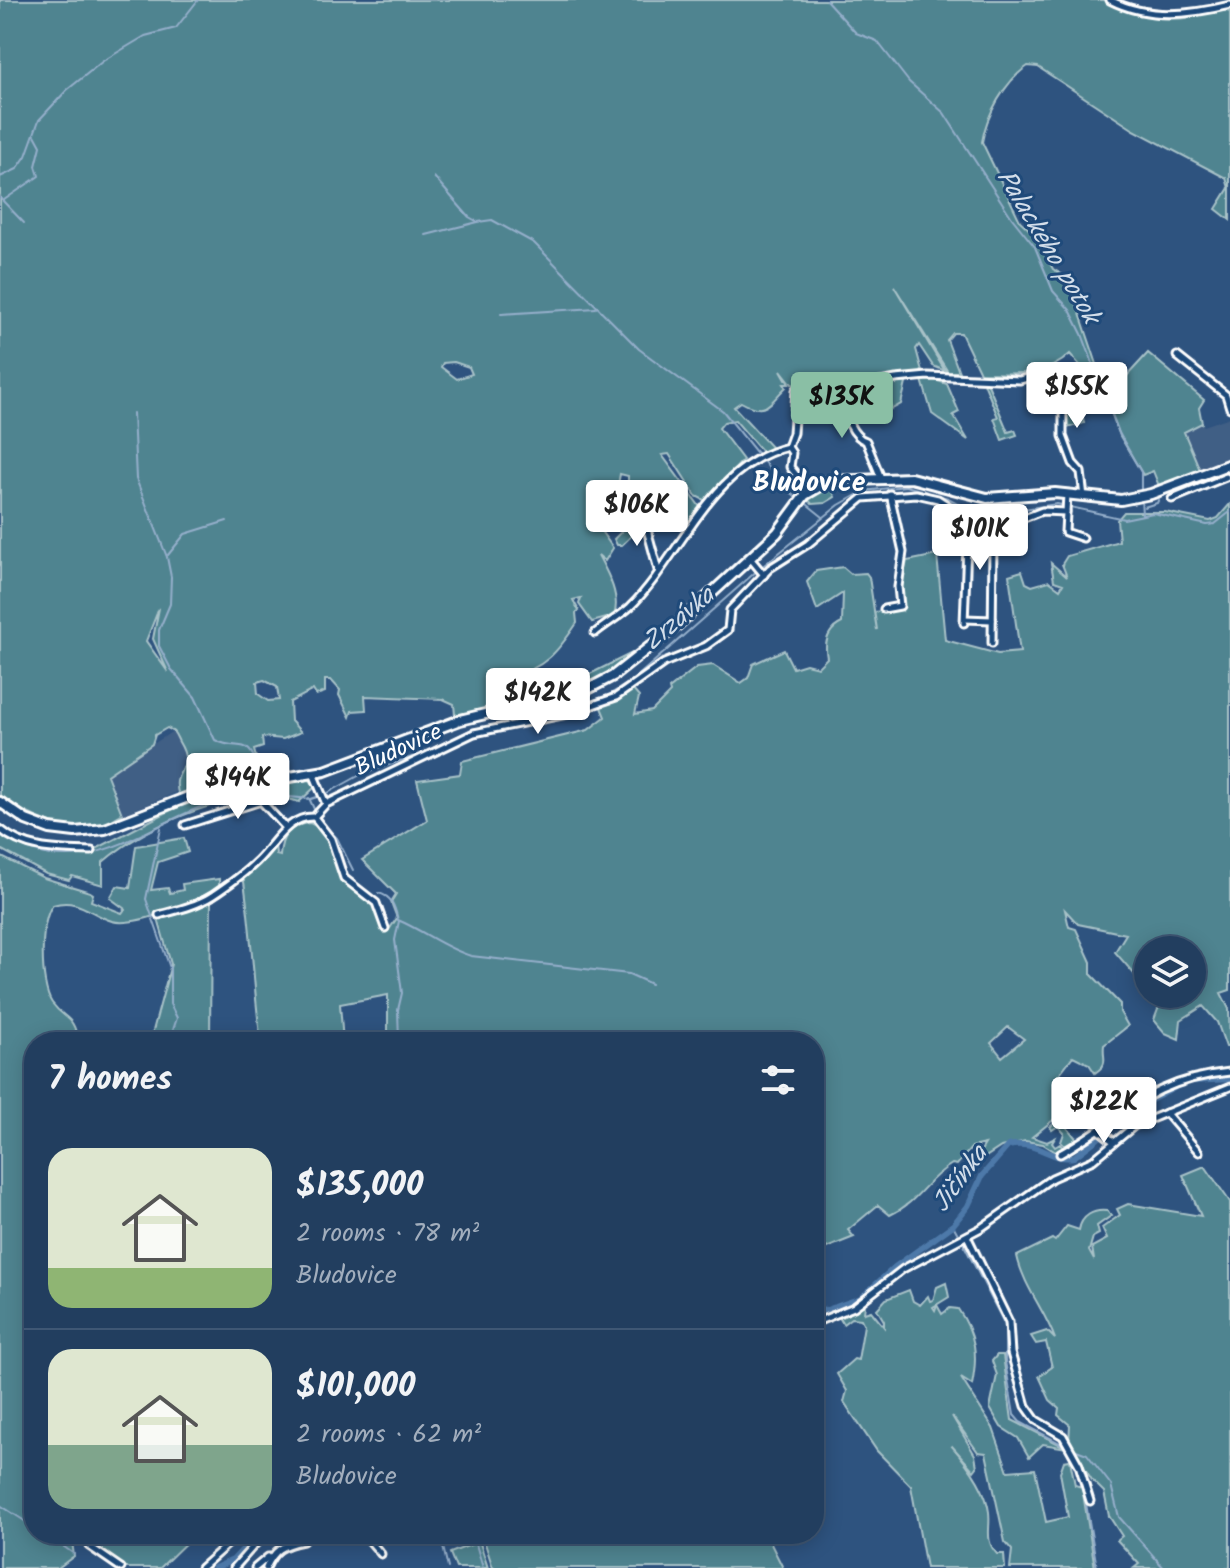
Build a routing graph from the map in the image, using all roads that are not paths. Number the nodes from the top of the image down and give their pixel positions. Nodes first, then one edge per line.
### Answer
1 (1110, 0) edge
2 (1230, 5) edge
3 (1177, 356) dead end
4 (838, 390) junction
5 (1230, 408) edge
6 (788, 447) junction
7 (1230, 464) edge
8 (1226, 477) dead end
9 (881, 478) junction
10 (1185, 487) junction
11 (809, 491) junction
12 (890, 493) junction
13 (1067, 497) junction
14 (1084, 497) junction
15 (1172, 499) dead end
16 (1066, 510) junction
17 (639, 512) dead end
18 (968, 519) junction
19 (1083, 538) dead end
20 (993, 542) dead end
21 (753, 562) junction
22 (658, 570) junction
23 (763, 574) junction
24 (884, 609) dead end
25 (992, 620) junction
26 (595, 633) dead end
27 (992, 643) dead end
28 (313, 773) junction
29 (0, 802) edge
30 (325, 802) junction
31 (314, 817) junction
32 (185, 825) dead end
33 (286, 828) junction
34 (0, 829) edge
35 (92, 851) dead end
36 (159, 915) dead end
37 (385, 928) dead end
38 (1230, 1072) edge
39 (1230, 1087) edge
40 (1166, 1113) junction
41 (1099, 1130) junction
42 (1113, 1141) junction
43 (1199, 1152) dead end
44 (1060, 1154) dead end
45 (966, 1237) junction
46 (824, 1319) edge
47 (1090, 1501) dead end
48 (90, 1544) edge
49 (228, 1544) edge
50 (255, 1544) edge
51 (290, 1544) edge
52 (372, 1544) edge
53 (381, 1554) dead end
54 (269, 1556) junction
55 (121, 1568) edge
56 (201, 1568) edge
57 (235, 1568) edge
58 (255, 1568) edge
59 (266, 1568) edge

1 - 2 street
3 - 5 street
4 - 6 street
4 - 9 street
4 - 14 street
6 - 11 street
6 - 22 street
7 - 10 main road
8 - 10 street
9 - 11 main road
9 - 13 main road
10 - 14 main road
10 - 15 street
11 - 21 main road
12 - 18 street, Bludovice
12 - 23 street, Bludovice
12 - 24 street
13 - 14 main road
13 - 16 street
16 - 18 street, Bludovice
16 - 19 street
17 - 22 street
18 - 25 street
20 - 25 street
21 - 23 street
21 - 28 main road
22 - 26 street
23 - 30 street, Bludovice
25 - 27 street
28 - 29 main road
28 - 30 street
30 - 31 street, Bludovice
31 - 33 street, Bludovice
31 - 37 street
32 - 33 street
33 - 36 street, Bludovice
34 - 35 street
38 - 41 street
39 - 40 street
40 - 42 street
40 - 43 street
41 - 42 street
41 - 44 street
42 - 45 street
45 - 46 street
45 - 47 street
48 - 55 street
49 - 56 street
50 - 57 street
51 - 54 street
52 - 53 street
54 - 58 street
54 - 59 street

